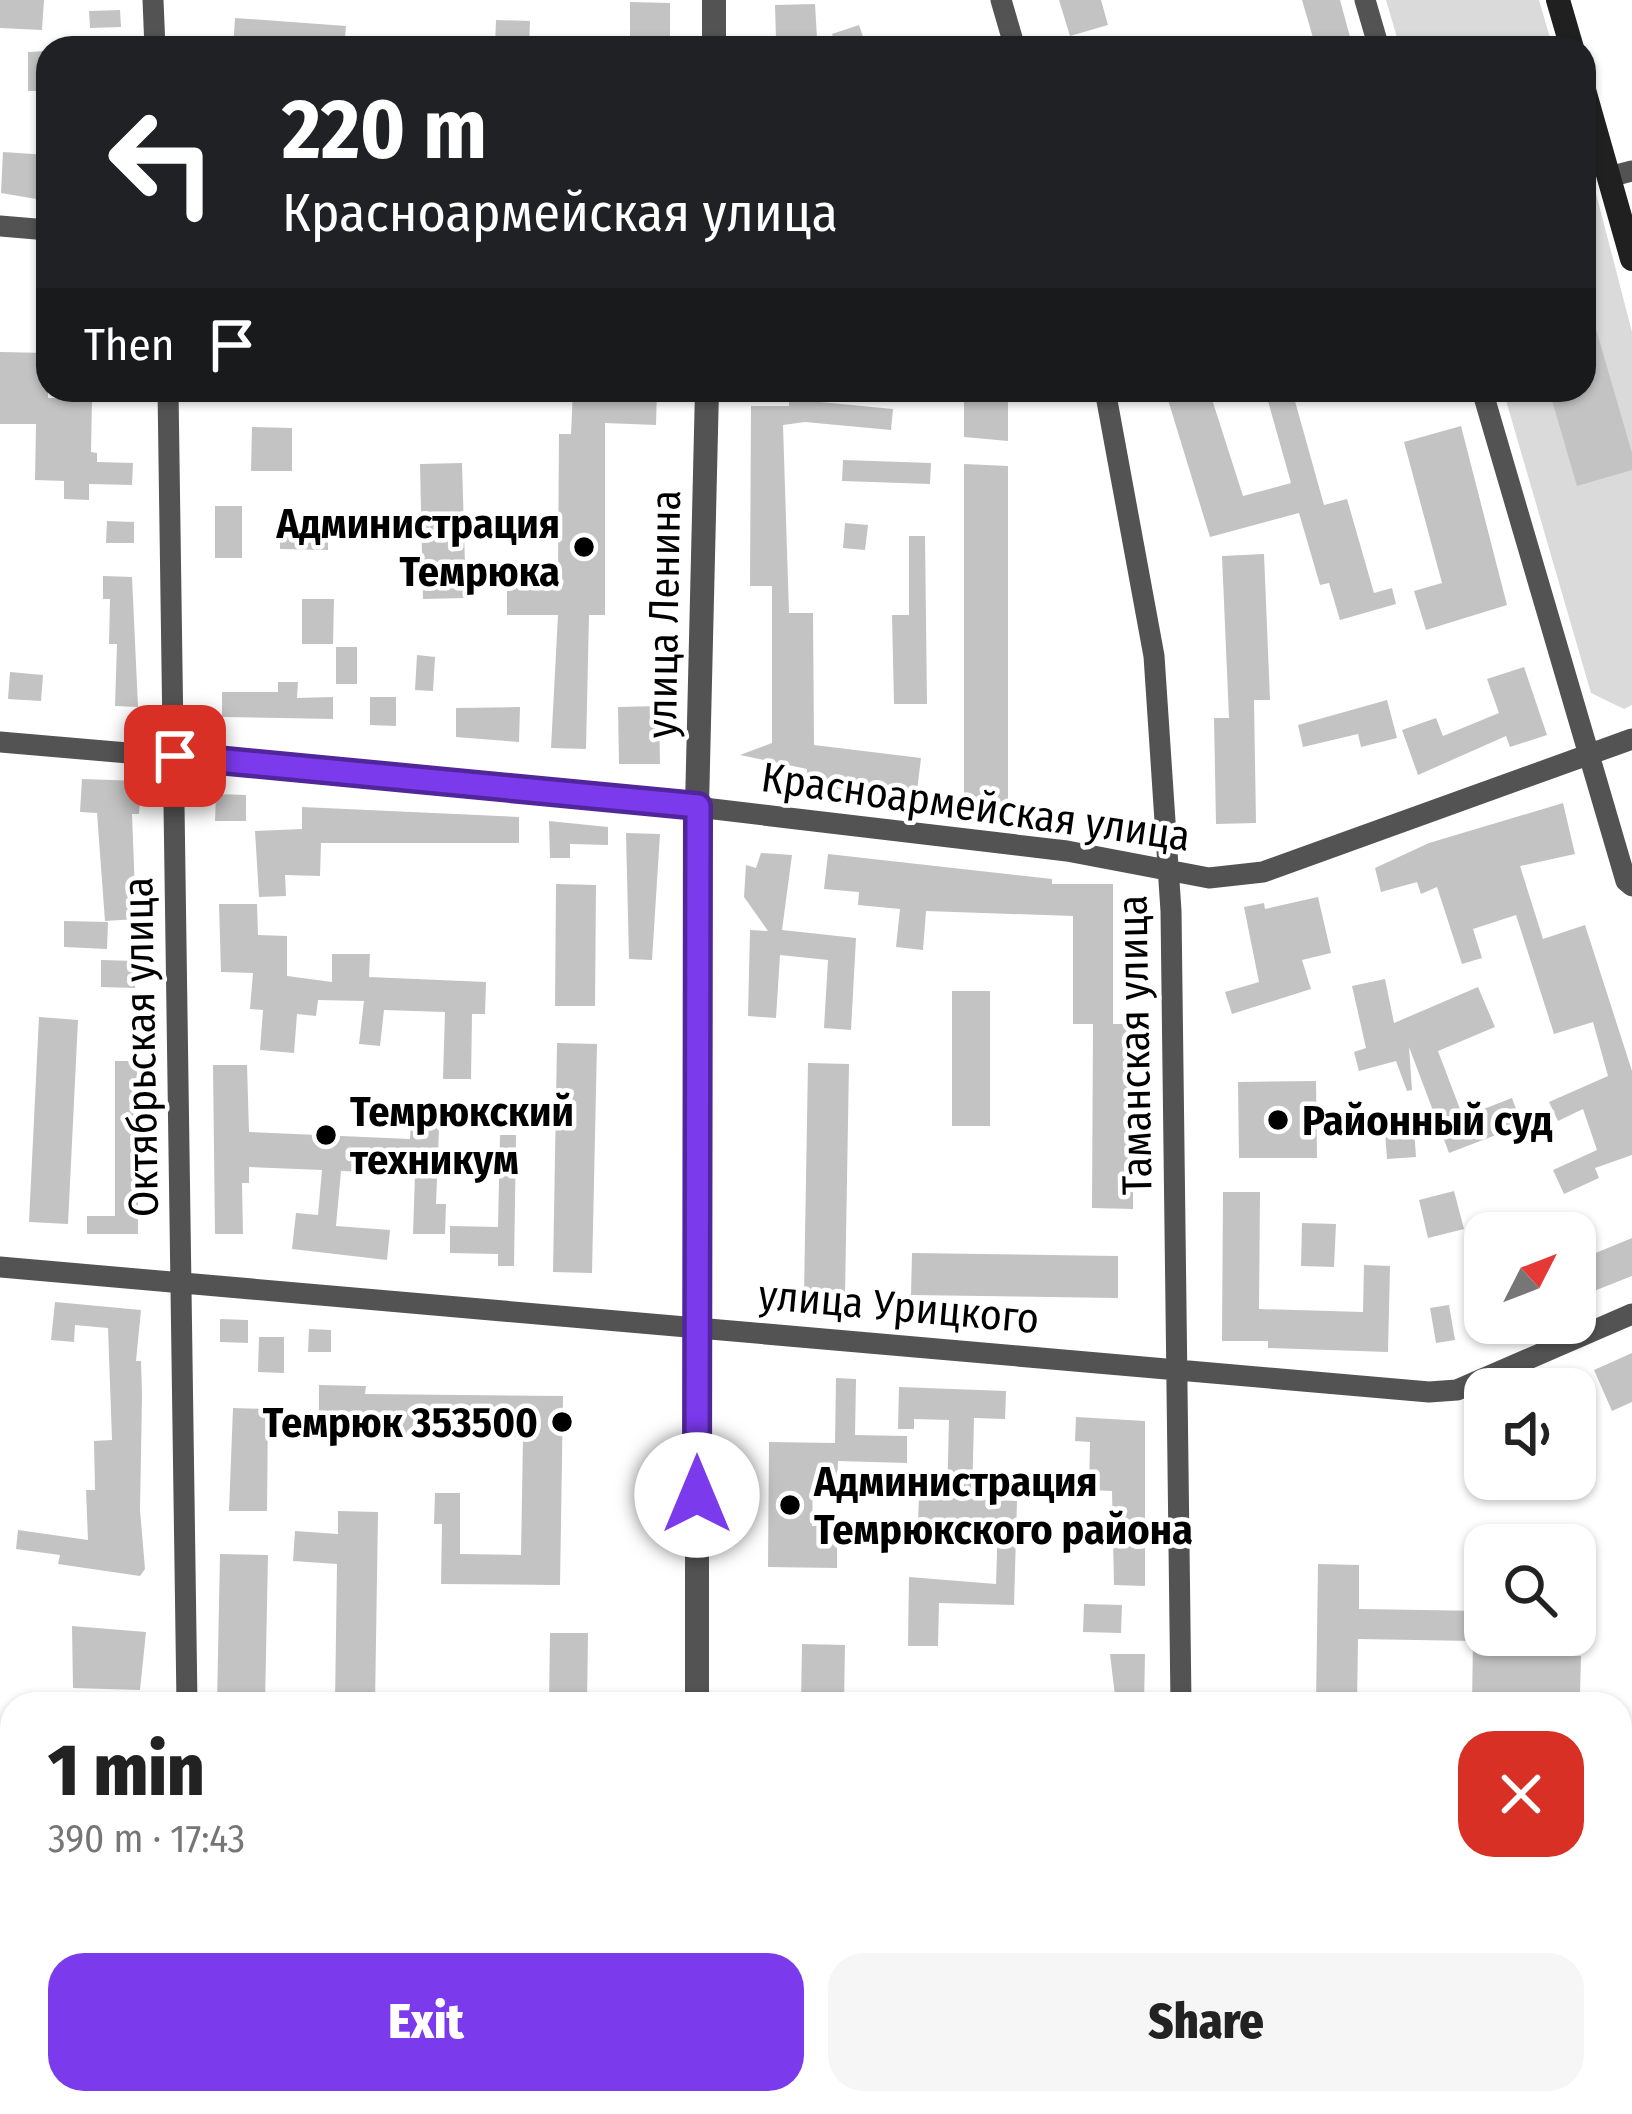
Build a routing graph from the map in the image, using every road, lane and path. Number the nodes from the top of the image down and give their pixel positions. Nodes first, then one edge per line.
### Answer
1 (153, 0) edge
2 (714, 0) edge
3 (1001, 0) edge
4 (1365, 0) edge
5 (1558, 0) edge
6 (154, 36) edge
7 (714, 36) edge
8 (1012, 36) edge
9 (1376, 36) edge
10 (1568, 36) edge
11 (1596, 118) edge
12 (1620, 174) edge
13 (0, 226) edge
14 (36, 229) edge
15 (1632, 259) edge
16 (168, 402) edge
17 (707, 402) edge
18 (1107, 402) edge
19 (1486, 402) edge
20 (1632, 739) edge
21 (0, 742) edge
22 (1589, 755) junction
23 (175, 756) junction
24 (698, 806) junction
25 (1169, 871) junction
26 (1632, 886) edge
27 (0, 1267) edge
28 (181, 1285) junction
29 (1632, 1314) edge
30 (697, 1325) junction
31 (1180, 1372) junction
32 (187, 1692) edge
33 (697, 1692) edge
34 (1180, 1692) edge

1 - 6 street
2 - 7 street
3 - 8 street
4 - 9 street
5 - 10 main road
11 - 12 main road
12 - 15 main road
13 - 14 street
16 - 23 street, Октябрьская улица
17 - 24 street, улица Ленина
18 - 25 street, Таманская улица
19 - 22 street
20 - 22 street, Красноармейская улица
21 - 23 street, Красноармейская улица
22 - 25 street, Красноармейская улица
22 - 26 street
23 - 24 street, Красноармейская улица
23 - 28 street, Октябрьская улица
24 - 25 street, Красноармейская улица
24 - 30 street, улица Ленина
25 - 31 street, Таманская улица
27 - 28 street, улица Урицкого
28 - 30 street, улица Урицкого
28 - 32 street, Октябрьская улица
29 - 31 street, улица Урицкого
30 - 31 street, улица Урицкого
30 - 33 street, улица Ленина
31 - 34 street, Таманская улица

